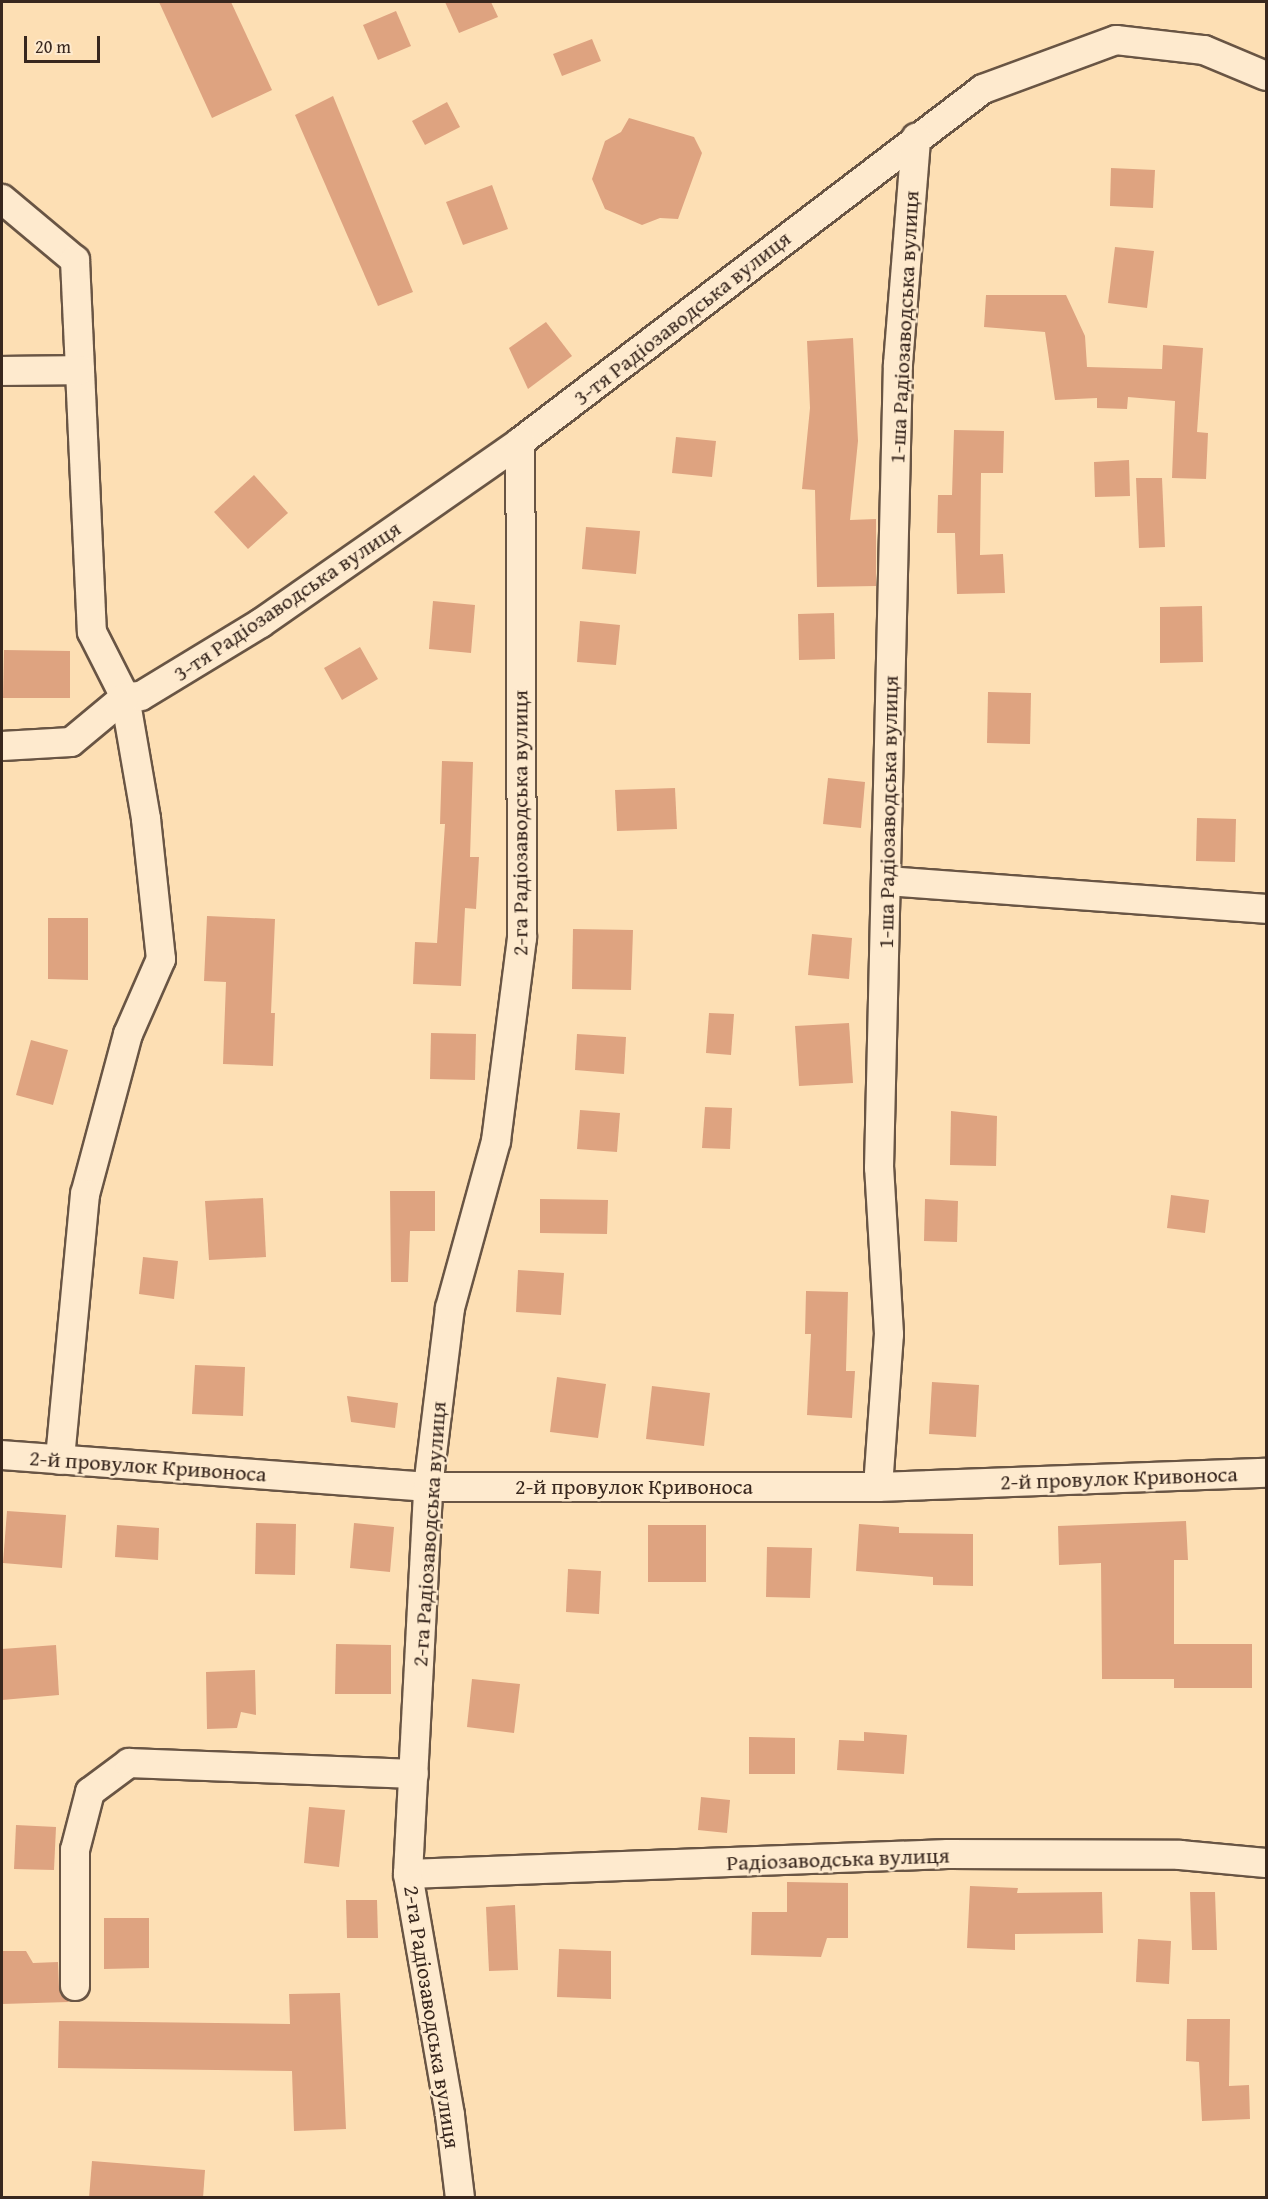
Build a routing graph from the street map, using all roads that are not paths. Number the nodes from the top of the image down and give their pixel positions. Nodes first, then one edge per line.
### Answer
1 (1266, 76) edge
2 (916, 138) junction
3 (2, 199) edge
4 (80, 370) junction
5 (2, 372) edge
6 (520, 442) junction
7 (124, 697) junction
8 (2, 746) edge
9 (887, 881) junction
10 (1266, 909) edge
11 (2, 1455) edge
12 (60, 1460) junction
13 (1266, 1473) edge
14 (428, 1487) junction
15 (878, 1487) junction
16 (414, 1774) junction
17 (1266, 1863) edge
18 (408, 1874) junction
19 (75, 1986) dead end
20 (460, 2198) edge

1 - 2 street, 3-тя Радіозаводська вулиця
2 - 6 street, 3-тя Радіозаводська вулиця
2 - 9 street, 1-ша Радіозаводська вулиця
3 - 4 street
4 - 5 street
4 - 7 street
6 - 7 street, 3-тя Радіозаводська вулиця
6 - 14 street, 2-га Радіозаводська вулиця
7 - 8 street
7 - 12 street
9 - 10 street
9 - 15 street, 1-ша Радіозаводська вулиця
11 - 12 street, 2-й провулок Кривоноса
12 - 14 street, 2-й провулок Кривоноса
13 - 15 street, 2-й провулок Кривоноса
14 - 15 street, 2-й провулок Кривоноса
14 - 16 street, 2-га Радіозаводська вулиця
16 - 18 street, 2-га Радіозаводська вулиця
16 - 19 street
17 - 18 street, Радіозаводська вулиця
18 - 20 street, 2-га Радіозаводська вулиця

